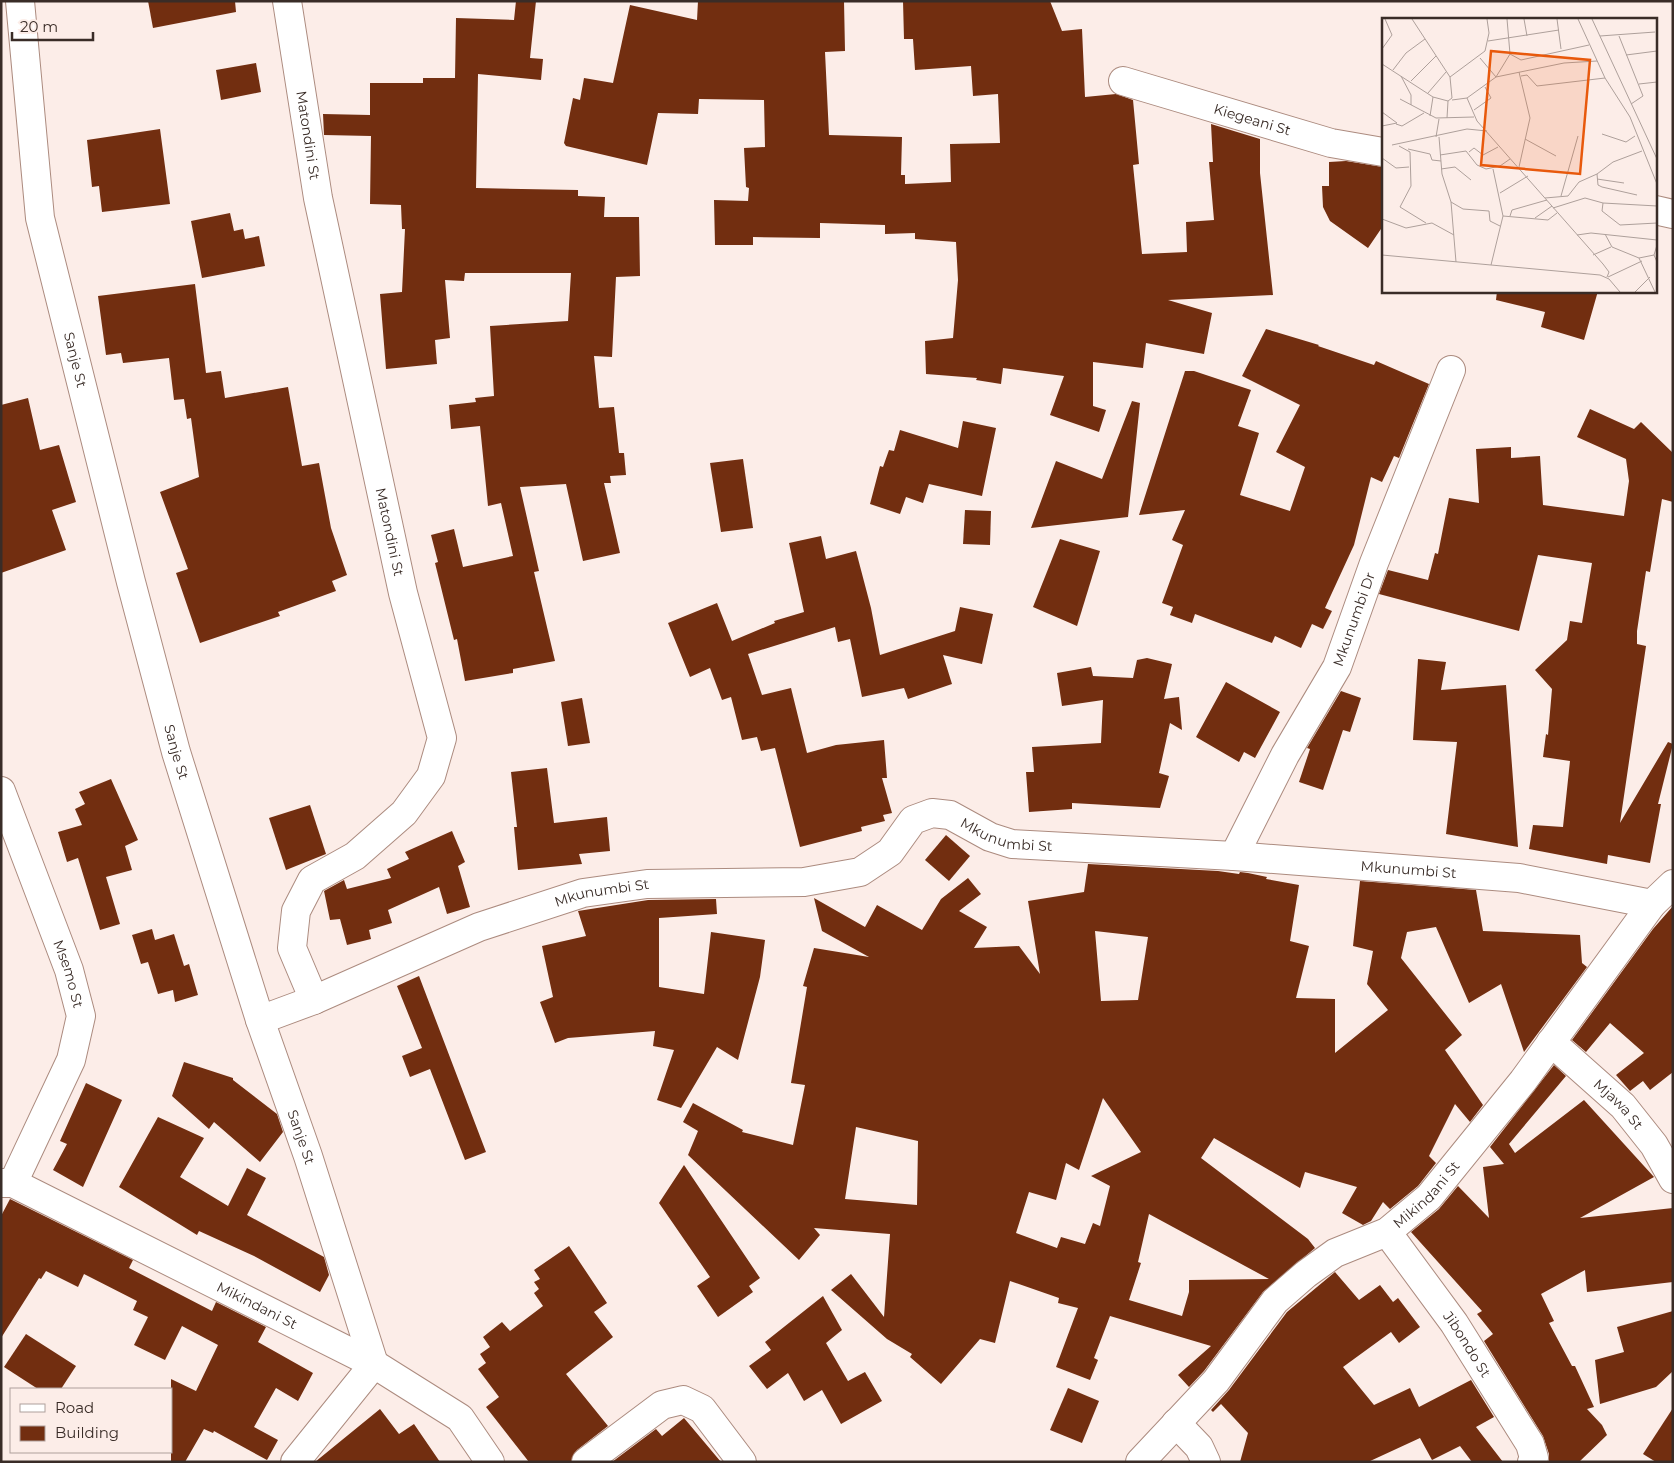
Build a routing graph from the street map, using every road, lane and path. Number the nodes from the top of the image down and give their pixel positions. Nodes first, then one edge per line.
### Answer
1 (20, 1) edge
2 (287, 1) edge
3 (1123, 81) dead end
4 (1382, 152) edge
5 (1656, 210) edge
6 (1673, 214) edge
7 (1451, 370) dead end
8 (1, 791) edge
9 (1234, 856) junction
10 (1673, 884) edge
11 (1652, 904) junction
12 (314, 1000) junction
13 (260, 1020) junction
14 (1551, 1042) junction
15 (1673, 1179) edge
16 (7, 1183) edge
17 (1387, 1232) junction
18 (374, 1364) junction
19 (1176, 1423) junction
20 (295, 1462) edge
21 (490, 1462) edge
22 (586, 1462) edge
23 (742, 1462) edge
24 (1140, 1462) edge
25 (1206, 1462) edge
26 (1532, 1462) edge

1 - 13 street, Sanje St
2 - 12 street, Matondini St
3 - 4 street, Kiegeani St
5 - 6 street
7 - 9 street, Mkunumbi Dr
8 - 16 street, Msemo St
9 - 11 street, Mkunumbi St
9 - 12 street, Mkunumbi St
10 - 11 street, Mikindani St
11 - 14 street, Mikindani St
12 - 13 street, Mkunumbi St
13 - 18 street, Sanje St
14 - 15 street, Mjawa St
14 - 17 street, Mikindani St
16 - 18 street, Mikindani St
17 - 19 street, Mikindani St
17 - 26 street, Jibondo St
18 - 20 street
18 - 21 street, Mikindani St
19 - 24 street, Mikindani St
19 - 25 street
22 - 23 street

